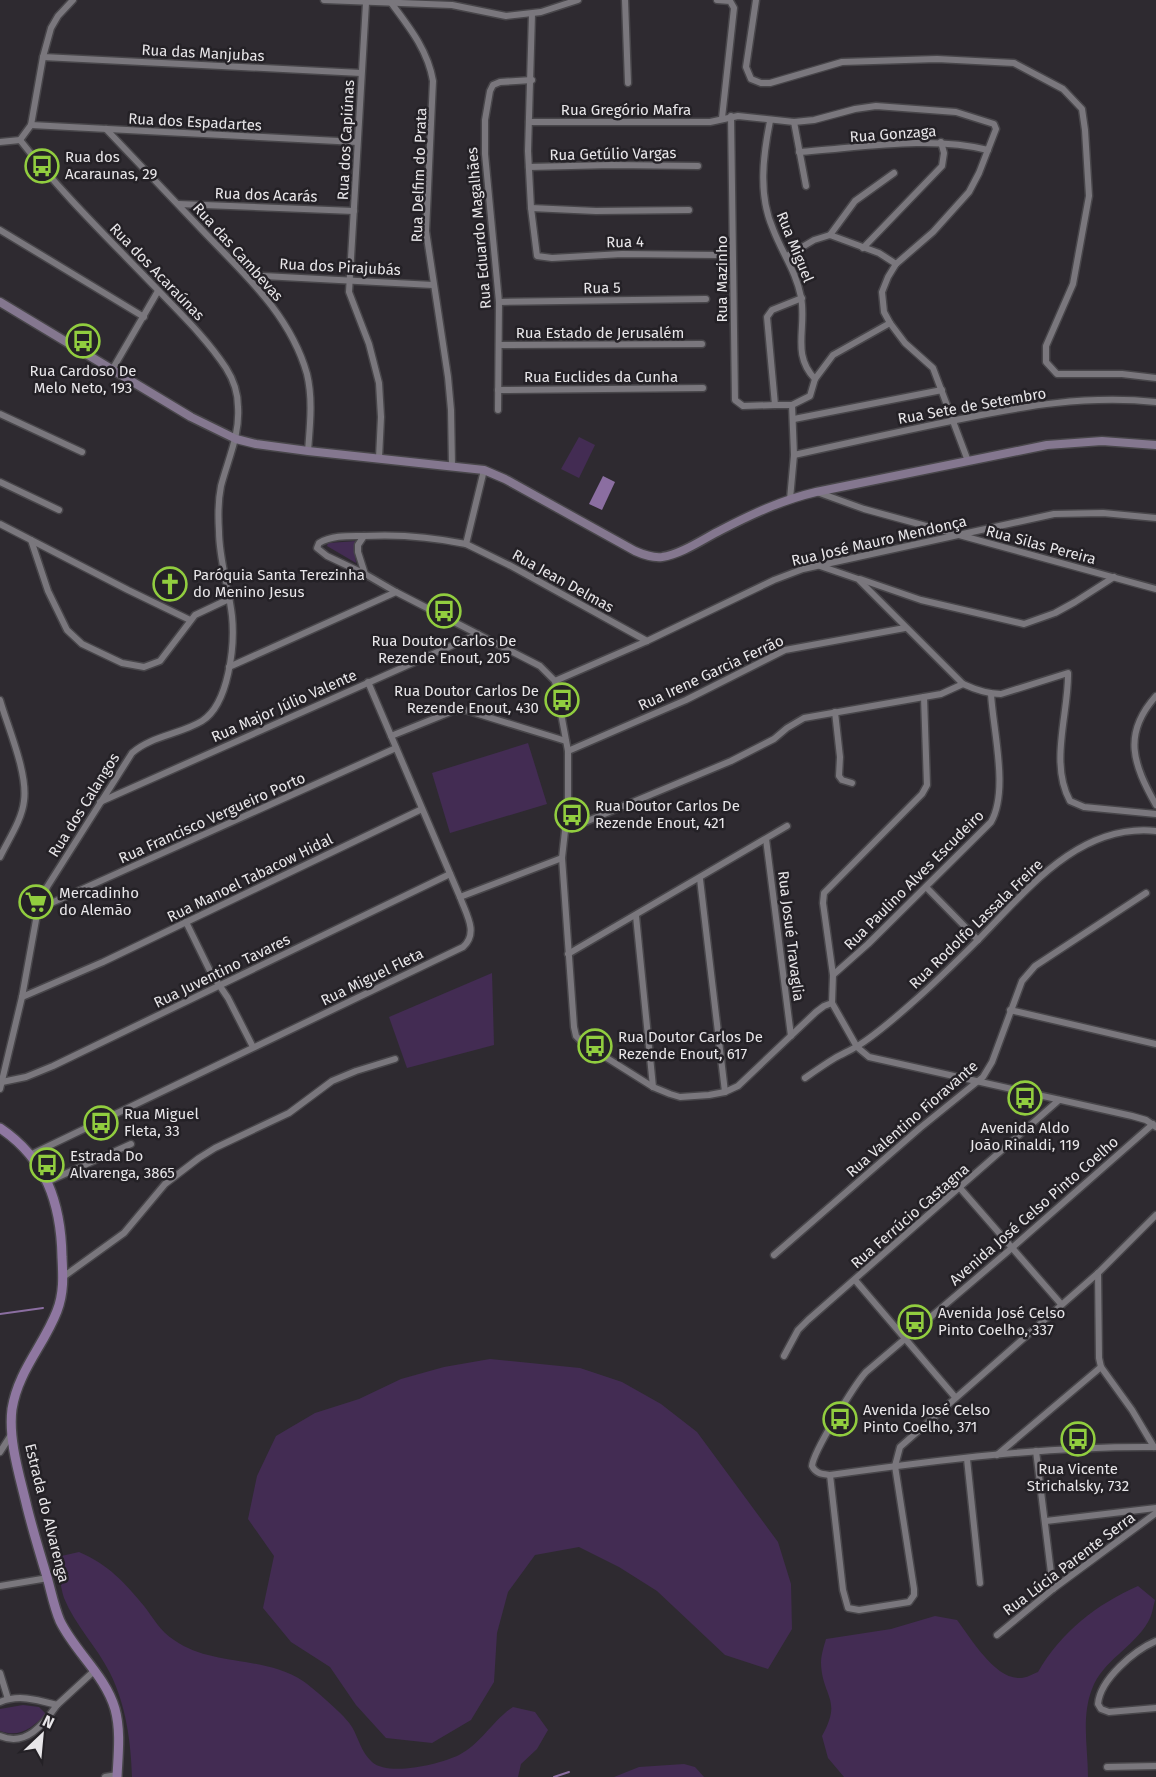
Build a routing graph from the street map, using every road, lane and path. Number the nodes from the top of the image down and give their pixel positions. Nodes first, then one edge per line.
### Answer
1 (73, 0) edge
2 (324, 0) edge
3 (578, 0) edge
4 (625, 0) edge
5 (717, 0) edge
6 (756, 0) edge
7 (366, 3) junction
8 (454, 3) edge
9 (392, 4) junction
10 (532, 14) junction
11 (43, 57) junction
12 (362, 73) junction
13 (532, 80) junction
14 (628, 83) dead end
15 (731, 116) junction
16 (722, 118) junction
17 (770, 121) junction
18 (529, 122) junction
19 (794, 122) junction
20 (31, 125) junction
21 (106, 129) junction
22 (20, 140) junction
23 (0, 142) edge
24 (357, 142) junction
25 (942, 142) junction
26 (988, 150) junction
27 (799, 152) junction
28 (698, 166) dead end
29 (529, 167) junction
30 (894, 173) dead end
31 (806, 186) dead end
32 (178, 204) junction
33 (531, 208) junction
34 (689, 210) dead end
35 (354, 211) junction
36 (0, 230) edge
37 (830, 235) junction
38 (863, 248) junction
39 (717, 255) dead end
40 (787, 256) junction
41 (896, 264) junction
42 (246, 275) junction
43 (350, 279) junction
44 (433, 285) junction
45 (158, 291) junction
46 (802, 298) junction
47 (706, 299) dead end
48 (0, 302) edge
49 (499, 302) junction
50 (144, 317) junction
51 (890, 322) junction
52 (702, 344) dead end
53 (499, 345) junction
54 (112, 370) junction
55 (1156, 378) edge
56 (815, 379) junction
57 (703, 388) dead end
58 (498, 390) junction
59 (942, 390) junction
60 (1156, 402) edge
61 (775, 405) junction
62 (792, 405) junction
63 (498, 410) dead end
64 (0, 414) edge
65 (794, 419) junction
66 (954, 421) junction
67 (236, 439) junction
68 (1156, 445) edge
69 (308, 451) junction
70 (82, 452) dead end
71 (794, 455) junction
72 (379, 458) junction
73 (968, 461) junction
74 (452, 466) junction
75 (484, 470) junction
76 (0, 482) edge
77 (816, 492) junction
78 (790, 499) junction
79 (59, 510) dead end
80 (1156, 518) edge
81 (0, 524) edge
82 (0, 534) edge
83 (960, 535) junction
84 (364, 536) junction
85 (31, 540) junction
86 (466, 544) junction
87 (819, 566) junction
88 (365, 574) junction
89 (1114, 577) junction
90 (858, 579) junction
91 (1156, 589) edge
92 (396, 592) junction
93 (229, 599) junction
94 (190, 620) junction
95 (905, 627) junction
96 (478, 634) junction
97 (647, 641) junction
98 (229, 667) junction
99 (555, 681) junction
100 (368, 682) junction
101 (963, 684) junction
102 (991, 694) junction
103 (1156, 696) edge
104 (924, 697) junction
105 (0, 700) edge
106 (835, 712) junction
107 (391, 736) junction
108 (566, 741) junction
109 (396, 748) junction
110 (568, 751) junction
111 (852, 783) dead end
112 (100, 802) junction
113 (1156, 805) edge
114 (422, 809) junction
115 (1156, 814) edge
116 (788, 826) dead end
117 (566, 830) junction
118 (1156, 831) edge
119 (766, 839) junction
120 (0, 857) edge
121 (562, 858) junction
122 (450, 874) junction
123 (700, 879) junction
124 (926, 887) junction
125 (1146, 893) dead end
126 (460, 897) junction
127 (38, 909) junction
128 (636, 916) junction
129 (186, 922) junction
130 (978, 940) junction
131 (568, 954) junction
132 (833, 975) junction
133 (219, 986) junction
134 (22, 997) junction
135 (832, 1003) junction
136 (1010, 1010) junction
137 (791, 1036) junction
138 (1156, 1044) edge
139 (254, 1047) junction
140 (857, 1047) junction
141 (395, 1059) dead end
142 (805, 1078) dead end
143 (976, 1082) junction
144 (1, 1086) edge
145 (653, 1087) junction
146 (725, 1092) junction
147 (1059, 1100) junction
148 (1154, 1125) edge
149 (0, 1128) edge
150 (131, 1144) dead end
151 (30, 1155) junction
152 (47, 1182) junction
153 (960, 1188) junction
154 (1156, 1215) edge
155 (1012, 1247) junction
156 (774, 1255) dead end
157 (1098, 1273) junction
158 (63, 1277) junction
159 (855, 1280) junction
160 (1061, 1304) junction
161 (904, 1338) junction
162 (784, 1356) dead end
163 (1101, 1367) junction
164 (955, 1397) junction
165 (11, 1435) junction
166 (1155, 1447) edge
167 (1036, 1451) junction
168 (0, 1452) edge
169 (996, 1455) junction
170 (967, 1458) junction
171 (895, 1466) junction
172 (830, 1475) junction
173 (1156, 1508) edge
174 (1156, 1513) edge
175 (1046, 1521) junction
176 (48, 1578) junction
177 (980, 1584) dead end
178 (0, 1586) edge
179 (1053, 1589) junction
180 (997, 1635) dead end
181 (1156, 1641) edge
182 (94, 1671) junction
183 (0, 1674) edge
184 (8, 1699) junction
185 (0, 1702) edge
186 (57, 1705) junction
187 (1156, 1708) edge
188 (0, 1736) edge
189 (1156, 1766) edge
190 (1107, 1767) dead end
191 (117, 1776) edge
192 (105, 1777) edge

1 - 11 street
2 - 7 street
3 - 10 street
4 - 14 street
5 - 16 street
6 - 55 street
7 - 9 street
7 - 12 street, Rua dos Capiúnas
8 - 9 street
8 - 10 street
9 - 44 street, Rua Delfim do Prata
10 - 13 street
11 - 12 street, Rua das Manjubas
11 - 20 street
12 - 24 street, Rua dos Capiúnas
13 - 18 street
13 - 49 street, Rua Eduardo Magalhães
15 - 16 street, Rua Gregório Mafra
15 - 17 street, Rua Gregório Mafra
15 - 61 street, Rua Mazinho
16 - 18 street, Rua Gregório Mafra
17 - 19 street, Rua Gregório Mafra
17 - 40 street, Rua Miguel
18 - 29 street
19 - 26 street, Rua Gregório Mafra
19 - 27 street
20 - 21 street, Rua dos Espadartes
20 - 22 street
21 - 24 street, Rua dos Espadartes
21 - 32 street, Rua das Cambevas
22 - 23 street
22 - 45 street, Rua dos Acaraúnas
24 - 35 street, Rua dos Capiúnas
25 - 26 street, Rua Gonzaga
25 - 27 street, Rua Gonzaga
25 - 38 street
26 - 41 street
27 - 31 street
28 - 29 street, Rua Getúlio Vargas
29 - 33 street
30 - 37 street
32 - 35 street, Rua dos Acarás
32 - 42 street, Rua das Cambevas
33 - 34 street
33 - 39 street, Rua 4
35 - 43 street, Rua dos Capiúnas
36 - 50 street
37 - 38 street
37 - 40 street
38 - 41 street
40 - 46 street, Rua Miguel
41 - 51 street
42 - 43 street, Rua dos Pirajubás
42 - 69 street, Rua das Cambevas
43 - 44 street, Rua dos Pirajubás
43 - 72 street, Rua dos Capiúnas
44 - 74 street, Rua Delfim do Prata
45 - 50 street
45 - 67 street, Rua dos Acaraúnas
46 - 56 street, Rua Miguel
46 - 61 street
47 - 49 street, Rua 5
48 - 54 main road
49 - 53 street, Rua Eduardo Magalhães
50 - 54 street
51 - 56 street
51 - 59 street
52 - 53 street, Rua Estado de Jerusalém
53 - 58 street, Rua Eduardo Magalhães
54 - 67 main road
56 - 62 street
57 - 58 street, Rua Euclides da Cunha
58 - 63 street, Rua Eduardo Magalhães
59 - 65 street
59 - 66 street
60 - 66 street, Rua Sete de Setembro
61 - 62 street
62 - 65 street
64 - 70 street
65 - 71 street
66 - 71 street, Rua Sete de Setembro
66 - 73 street
67 - 69 main road
67 - 93 street, Rua dos Calangos
68 - 73 main road
69 - 72 main road
71 - 78 street
72 - 74 main road
73 - 77 main road
74 - 75 main road
75 - 78 main road
75 - 86 street
76 - 79 street
77 - 78 main road
77 - 83 street, Rua Silas Pereira
80 - 83 street, Rua José Mauro Mendonça
81 - 82 street
81 - 85 street
83 - 87 street, Rua José Mauro Mendonça
83 - 89 street, Rua Silas Pereira
84 - 86 street, Rua Jean Delmas
84 - 88 street
84 - 88 street, Rua Jean Delmas
85 - 94 street
85 - 94 street
86 - 97 street, Rua Jean Delmas
87 - 90 street
87 - 97 street, Rua José Mauro Mendonça
88 - 92 street
89 - 90 street
89 - 91 street, Rua Silas Pereira
90 - 95 street
92 - 96 street
92 - 98 street
93 - 94 street
93 - 98 street, Rua dos Calangos
95 - 101 street
95 - 110 street, Rua Irene Garcia Ferrão
96 - 99 street
96 - 100 street, Rua Major Júlio Valente
97 - 99 street, Rua José Mauro Mendonça
98 - 112 street, Rua dos Calangos
99 - 108 street
100 - 107 street, Rua Miguel Fleta
100 - 112 street, Rua Major Júlio Valente
101 - 102 street
101 - 104 street
102 - 115 street
102 - 124 street, Rua Paulino Alves Escudeiro
103 - 113 street
104 - 106 street
104 - 132 street
105 - 120 street
106 - 111 street
106 - 117 street
107 - 108 street
107 - 109 street, Rua Miguel Fleta
108 - 110 street
109 - 114 street, Rua Miguel Fleta
109 - 127 street, Rua Francisco Vergueiro Porto
110 - 117 street
112 - 127 street, Rua dos Calangos
114 - 122 street, Rua Miguel Fleta
114 - 129 street, Rua Manoel Tabacow Hidal
116 - 119 street
117 - 121 street
118 - 130 street, Rua Rodolfo Lassala Freire
119 - 123 street
119 - 137 street, Rua Josué Travaglia
121 - 126 street
121 - 131 street
122 - 126 street, Rua Miguel Fleta
122 - 133 street, Rua Juventino Tavares
123 - 128 street
123 - 146 street
124 - 130 street
124 - 132 street, Rua Paulino Alves Escudeiro
125 - 136 street, Rua Valentino Fioravante
126 - 139 street, Rua Miguel Fleta
127 - 134 street, Rua dos Calangos
128 - 131 street
128 - 145 street
129 - 133 street
129 - 134 street, Rua Manoel Tabacow Hidal
130 - 140 street, Rua Rodolfo Lassala Freire
131 - 145 street
132 - 135 street
133 - 139 street
133 - 144 street, Rua Juventino Tavares
134 - 144 street, Rua dos Calangos
135 - 137 street
135 - 140 street
136 - 138 street
136 - 143 street, Rua Valentino Fioravante
137 - 146 street
139 - 151 street, Rua Miguel Fleta
140 - 142 street, Rua Rodolfo Lassala Freire
140 - 143 street
141 - 158 street
143 - 147 street
143 - 156 street, Rua Valentino Fioravante
145 - 146 street
147 - 148 street
147 - 153 street, Rua Ferrúcio Castagna
148 - 155 street, Avenida José Celso Pinto Coelho
149 - 151 main road, Estrada do Alvarenga
150 - 152 street
151 - 152 main road, Estrada do Alvarenga
152 - 158 main road, Estrada do Alvarenga
153 - 155 street
153 - 159 street, Rua Ferrúcio Castagna
154 - 157 street
155 - 160 street
155 - 161 street, Avenida José Celso Pinto Coelho
157 - 160 street
157 - 163 street
158 - 165 main road, Estrada do Alvarenga
159 - 161 street
159 - 162 street, Rua Ferrúcio Castagna
160 - 164 street
161 - 164 street
161 - 172 street, Avenida José Celso Pinto Coelho
163 - 166 street
163 - 169 street
164 - 171 street
165 - 168 street
165 - 176 main road, Estrada do Alvarenga
166 - 167 street
167 - 169 street
167 - 175 street
169 - 170 street
170 - 171 street
170 - 177 street
171 - 172 street
171 - 172 street
173 - 175 street
174 - 179 street, Rua Lúcia Parente Serra
175 - 179 street
176 - 178 street
176 - 182 main road, Estrada do Alvarenga
179 - 180 street, Rua Lúcia Parente Serra
181 - 187 street
182 - 186 street
182 - 191 main road, Estrada do Alvarenga
183 - 184 street
184 - 185 street
184 - 186 street
186 - 188 street
189 - 190 street
191 - 192 street

